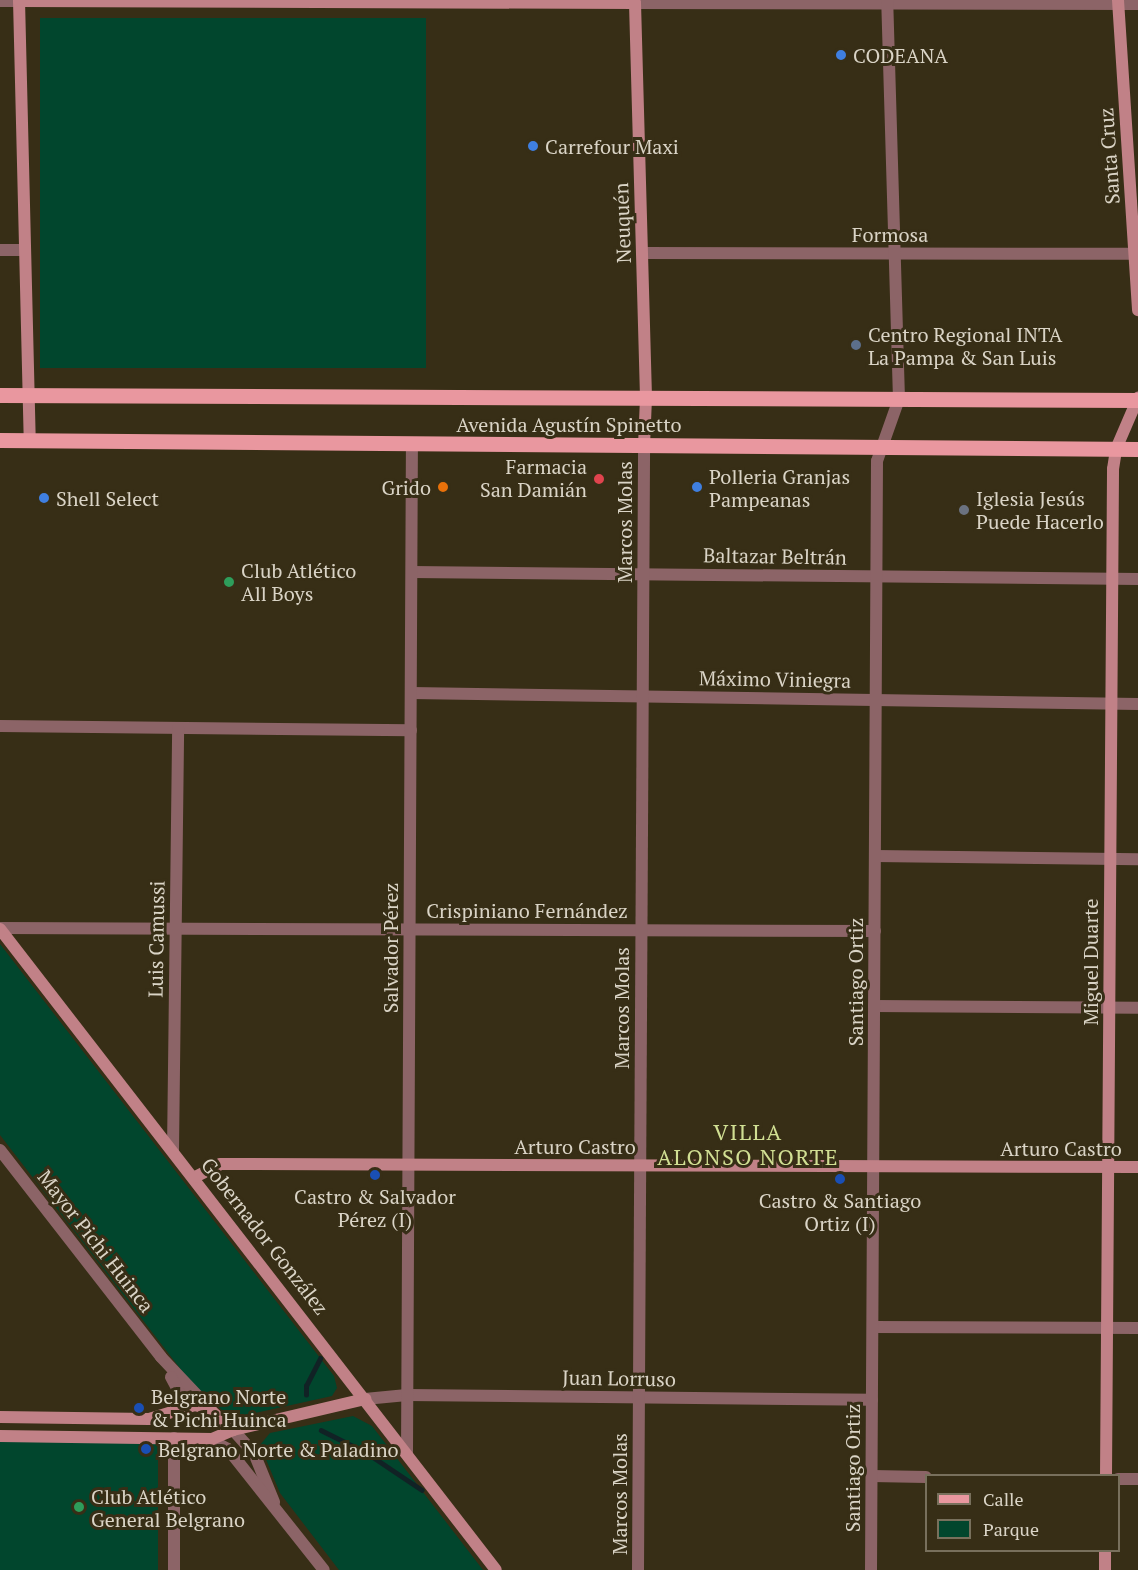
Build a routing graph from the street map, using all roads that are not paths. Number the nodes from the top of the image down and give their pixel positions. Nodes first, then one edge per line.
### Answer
1 (0, 1) edge
2 (19, 1) edge
3 (140, 1) edge
4 (392, 1) edge
5 (635, 2) edge
6 (887, 2) edge
7 (1119, 2) edge
8 (1138, 4) edge
9 (0, 250) edge
10 (25, 250) junction
11 (642, 253) junction
12 (894, 254) junction
13 (1136, 254) edge
14 (1138, 310) edge
15 (0, 395) edge
16 (29, 395) junction
17 (646, 398) junction
18 (899, 399) junction
19 (1138, 399) edge
20 (0, 440) edge
21 (30, 441) junction
22 (412, 444) junction
23 (644, 445) junction
24 (880, 447) junction
25 (1116, 449) junction
26 (1138, 449) edge
27 (412, 572) junction
28 (643, 574) junction
29 (877, 576) junction
30 (1113, 578) junction
31 (1138, 579) edge
32 (411, 693) junction
33 (642, 697) junction
34 (876, 700) junction
35 (1112, 704) junction
36 (1138, 704) edge
37 (0, 726) edge
38 (178, 728) junction
39 (411, 730) junction
40 (875, 856) junction
41 (1110, 858) junction
42 (1138, 859) edge
43 (0, 929) edge
44 (176, 929) junction
45 (410, 930) junction
46 (641, 930) junction
47 (875, 931) junction
48 (874, 1006) junction
49 (1109, 1008) junction
50 (1138, 1008) edge
51 (0, 1150) edge
52 (173, 1150) junction
53 (408, 1164) junction
54 (640, 1166) junction
55 (873, 1166) junction
56 (0, 1167) edge
57 (14, 1167) junction
58 (1108, 1167) junction
59 (1138, 1167) edge
60 (195, 1177) junction
61 (873, 1327) junction
62 (1107, 1328) junction
63 (1138, 1328) edge
64 (161, 1357) junction
65 (407, 1395) junction
66 (639, 1397) junction
67 (365, 1399) junction
68 (872, 1400) junction
69 (212, 1410) junction
70 (171, 1412) junction
71 (0, 1417) edge
72 (233, 1430) junction
73 (0, 1436) edge
74 (174, 1438) junction
75 (209, 1439) junction
76 (407, 1454) junction
77 (1106, 1474) edge
78 (872, 1476) junction
79 (925, 1477) edge
80 (1120, 1479) edge
81 (1138, 1479) edge
82 (277, 1509) junction
83 (1105, 1552) edge
84 (174, 1570) edge
85 (324, 1570) edge
86 (496, 1570) edge
87 (638, 1570) edge
88 (871, 1570) edge
89 (1105, 1570) edge

1 - 2 street
2 - 3 main road
2 - 10 main road
3 - 4 main road
4 - 5 main road
5 - 6 street
5 - 11 main road, Neuquén
6 - 7 street
6 - 12 street, Santiago Ortiz
7 - 8 street
7 - 13 main road, Santa Cruz
9 - 10 street
10 - 16 main road
11 - 12 street, Formosa
11 - 17 main road, Neuquén
12 - 13 street, Formosa
12 - 18 street, Santiago Ortiz
13 - 14 main road, Santa Cruz
15 - 16 main road, Avenida Agustín Spinetto
16 - 17 main road, Avenida Agustín Spinetto
16 - 21 main road
17 - 18 main road, Avenida Agustín Spinetto
17 - 23 main road, Neuquén
18 - 19 main road, Avenida Agustín Spinetto
18 - 24 street, Santiago Ortiz
19 - 25 main road
20 - 21 main road, Avenida Agustín Spinetto
21 - 22 main road, Avenida Agustín Spinetto
22 - 23 main road, Avenida Agustín Spinetto
22 - 27 street, Salvador Pérez
23 - 24 main road, Avenida Agustín Spinetto
23 - 28 street, Marcos Molas
24 - 25 main road, Avenida Agustín Spinetto
24 - 29 street, Santiago Ortiz
25 - 26 main road, Avenida Agustín Spinetto
25 - 30 main road, Miguel Duarte
27 - 28 street, Baltazar Beltrán
27 - 32 street, Salvador Pérez
28 - 29 street, Baltazar Beltrán
28 - 33 street, Marcos Molas
29 - 30 street, Baltazar Beltrán
29 - 34 street, Santiago Ortiz
30 - 31 street, Baltazar Beltrán
30 - 35 main road, Miguel Duarte
32 - 33 street, Máximo Viniegra
32 - 39 street, Salvador Pérez
33 - 34 street, Máximo Viniegra
33 - 46 street, Marcos Molas
34 - 35 street, Máximo Viniegra
34 - 40 street, Santiago Ortiz
35 - 36 street, Máximo Viniegra
35 - 41 main road, Miguel Duarte
37 - 38 street
38 - 39 street
38 - 44 street, Luis Camussi
39 - 45 street, Salvador Pérez
40 - 41 street
40 - 47 street, Santiago Ortiz
41 - 42 street
41 - 49 main road, Miguel Duarte
43 - 44 street, Crispiniano Fernández
43 - 52 main road, Gobernador González
44 - 45 street, Crispiniano Fernández
44 - 52 street, Luis Camussi
45 - 46 street, Crispiniano Fernández
45 - 53 street, Salvador Pérez
46 - 47 street, Crispiniano Fernández
46 - 54 street, Marcos Molas
47 - 48 street, Santiago Ortiz
48 - 49 street
48 - 55 street, Santiago Ortiz
49 - 50 street
49 - 58 main road, Miguel Duarte
51 - 57 street, Mayor Pichi Huinca
52 - 60 main road, Gobernador González
53 - 54 main road, Arturo Castro
53 - 60 main road, Arturo Castro
53 - 65 street, Salvador Pérez
54 - 55 main road, Arturo Castro
54 - 66 street, Marcos Molas
55 - 58 main road, Arturo Castro
55 - 61 street, Santiago Ortiz
56 - 57 street
57 - 64 street, Mayor Pichi Huinca
58 - 59 main road, Arturo Castro
58 - 62 main road, Miguel Duarte
60 - 67 main road, Gobernador González
61 - 62 street
61 - 68 street, Santiago Ortiz
62 - 63 street
62 - 77 main road, Miguel Duarte
64 - 69 street, Mayor Pichi Huinca
64 - 70 street, Mayor Pichi Huinca
65 - 66 street, Juan Lorruso
65 - 67 street, Juan Lorruso
65 - 76 street, Salvador Pérez
66 - 68 street, Juan Lorruso
66 - 87 street, Marcos Molas
67 - 72 main road
67 - 76 main road, Gobernador González
68 - 78 street, Santiago Ortiz
69 - 70 main road
69 - 72 main road, Mayor Pichi Huinca
70 - 71 main road
70 - 74 main road
72 - 75 main road
72 - 82 street, Mayor Pichi Huinca
73 - 74 main road
74 - 75 main road
74 - 84 street
75 - 82 street, Mayor Pichi Huinca
76 - 86 main road, Gobernador González
78 - 79 street
78 - 88 street, Santiago Ortiz
80 - 81 street
82 - 85 street, Mayor Pichi Huinca
83 - 89 main road

